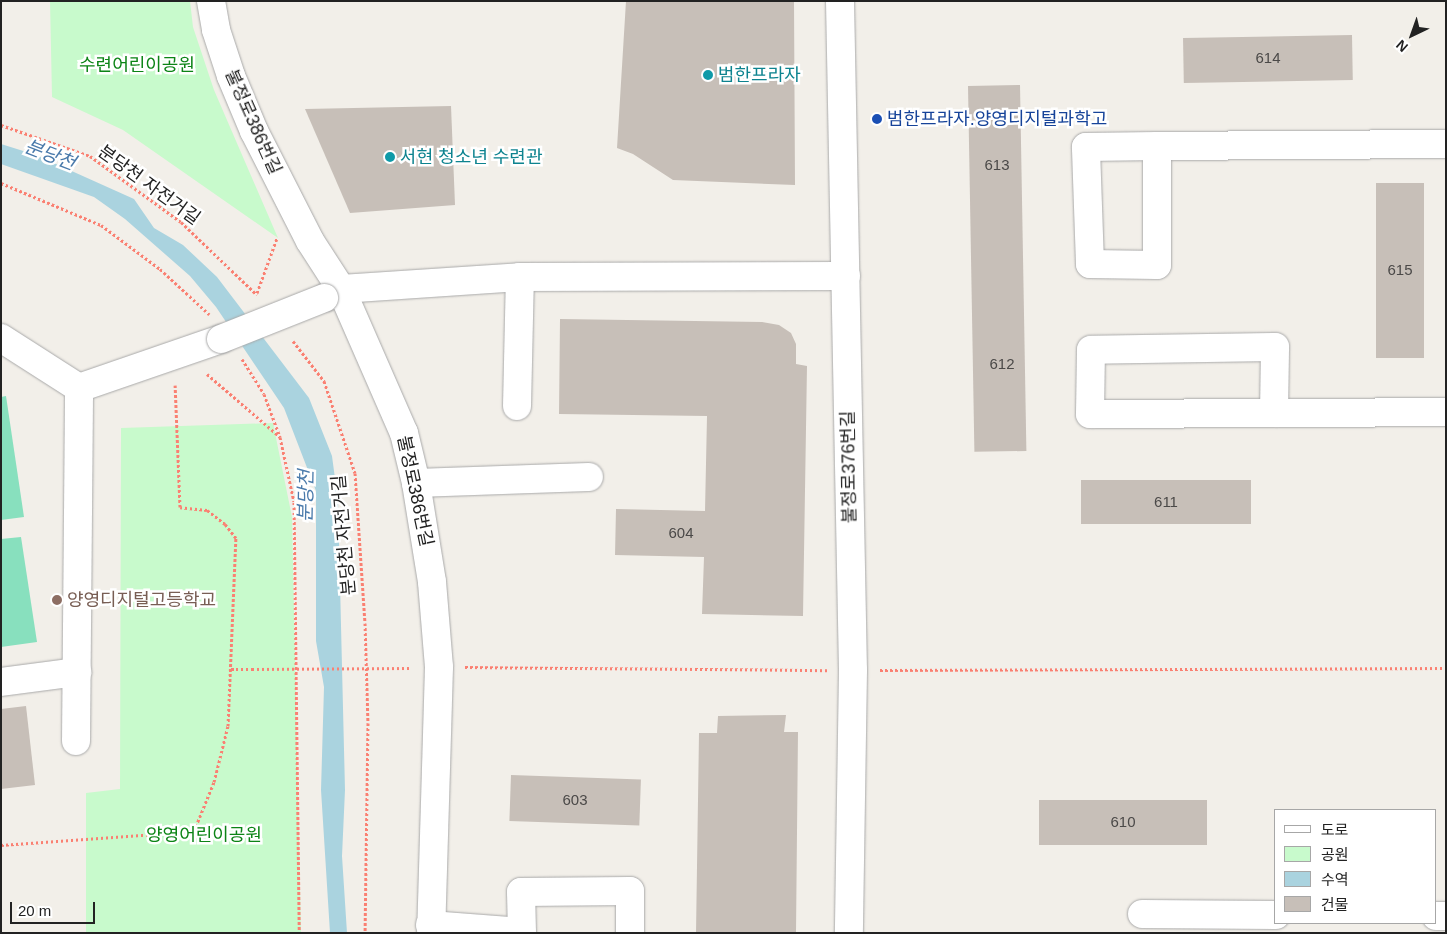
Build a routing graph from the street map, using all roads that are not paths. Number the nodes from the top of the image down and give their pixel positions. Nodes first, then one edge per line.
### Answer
1 (211, 1) edge
2 (840, 1) edge
3 (1446, 144) edge
4 (1157, 146) junction
5 (846, 276) junction
6 (520, 277) junction
7 (332, 294) junction
8 (1, 338) edge
9 (79, 388) junction
10 (517, 406) dead end
11 (1446, 412) edge
12 (1274, 413) junction
13 (589, 477) dead end
14 (416, 483) junction
15 (77, 672) junction
16 (1, 682) edge
17 (76, 741) dead end
18 (1142, 914) dead end
19 (1274, 915) edge
20 (430, 929) edge
21 (522, 932) edge
22 (630, 933) edge
23 (849, 933) edge

1 - 7 street, 불정로386번길
2 - 5 street, 불정로376번길
3 - 4 street
4 - 4 street
5 - 6 street
5 - 23 street, 불정로376번길
6 - 7 street
6 - 10 street
7 - 9 street, bridge
7 - 14 street, 불정로386번길
8 - 9 street
9 - 15 street
11 - 12 street
12 - 12 street
13 - 14 street
14 - 20 street, 불정로386번길
15 - 16 street
15 - 17 street
18 - 19 street
20 - 21 street
21 - 22 street

